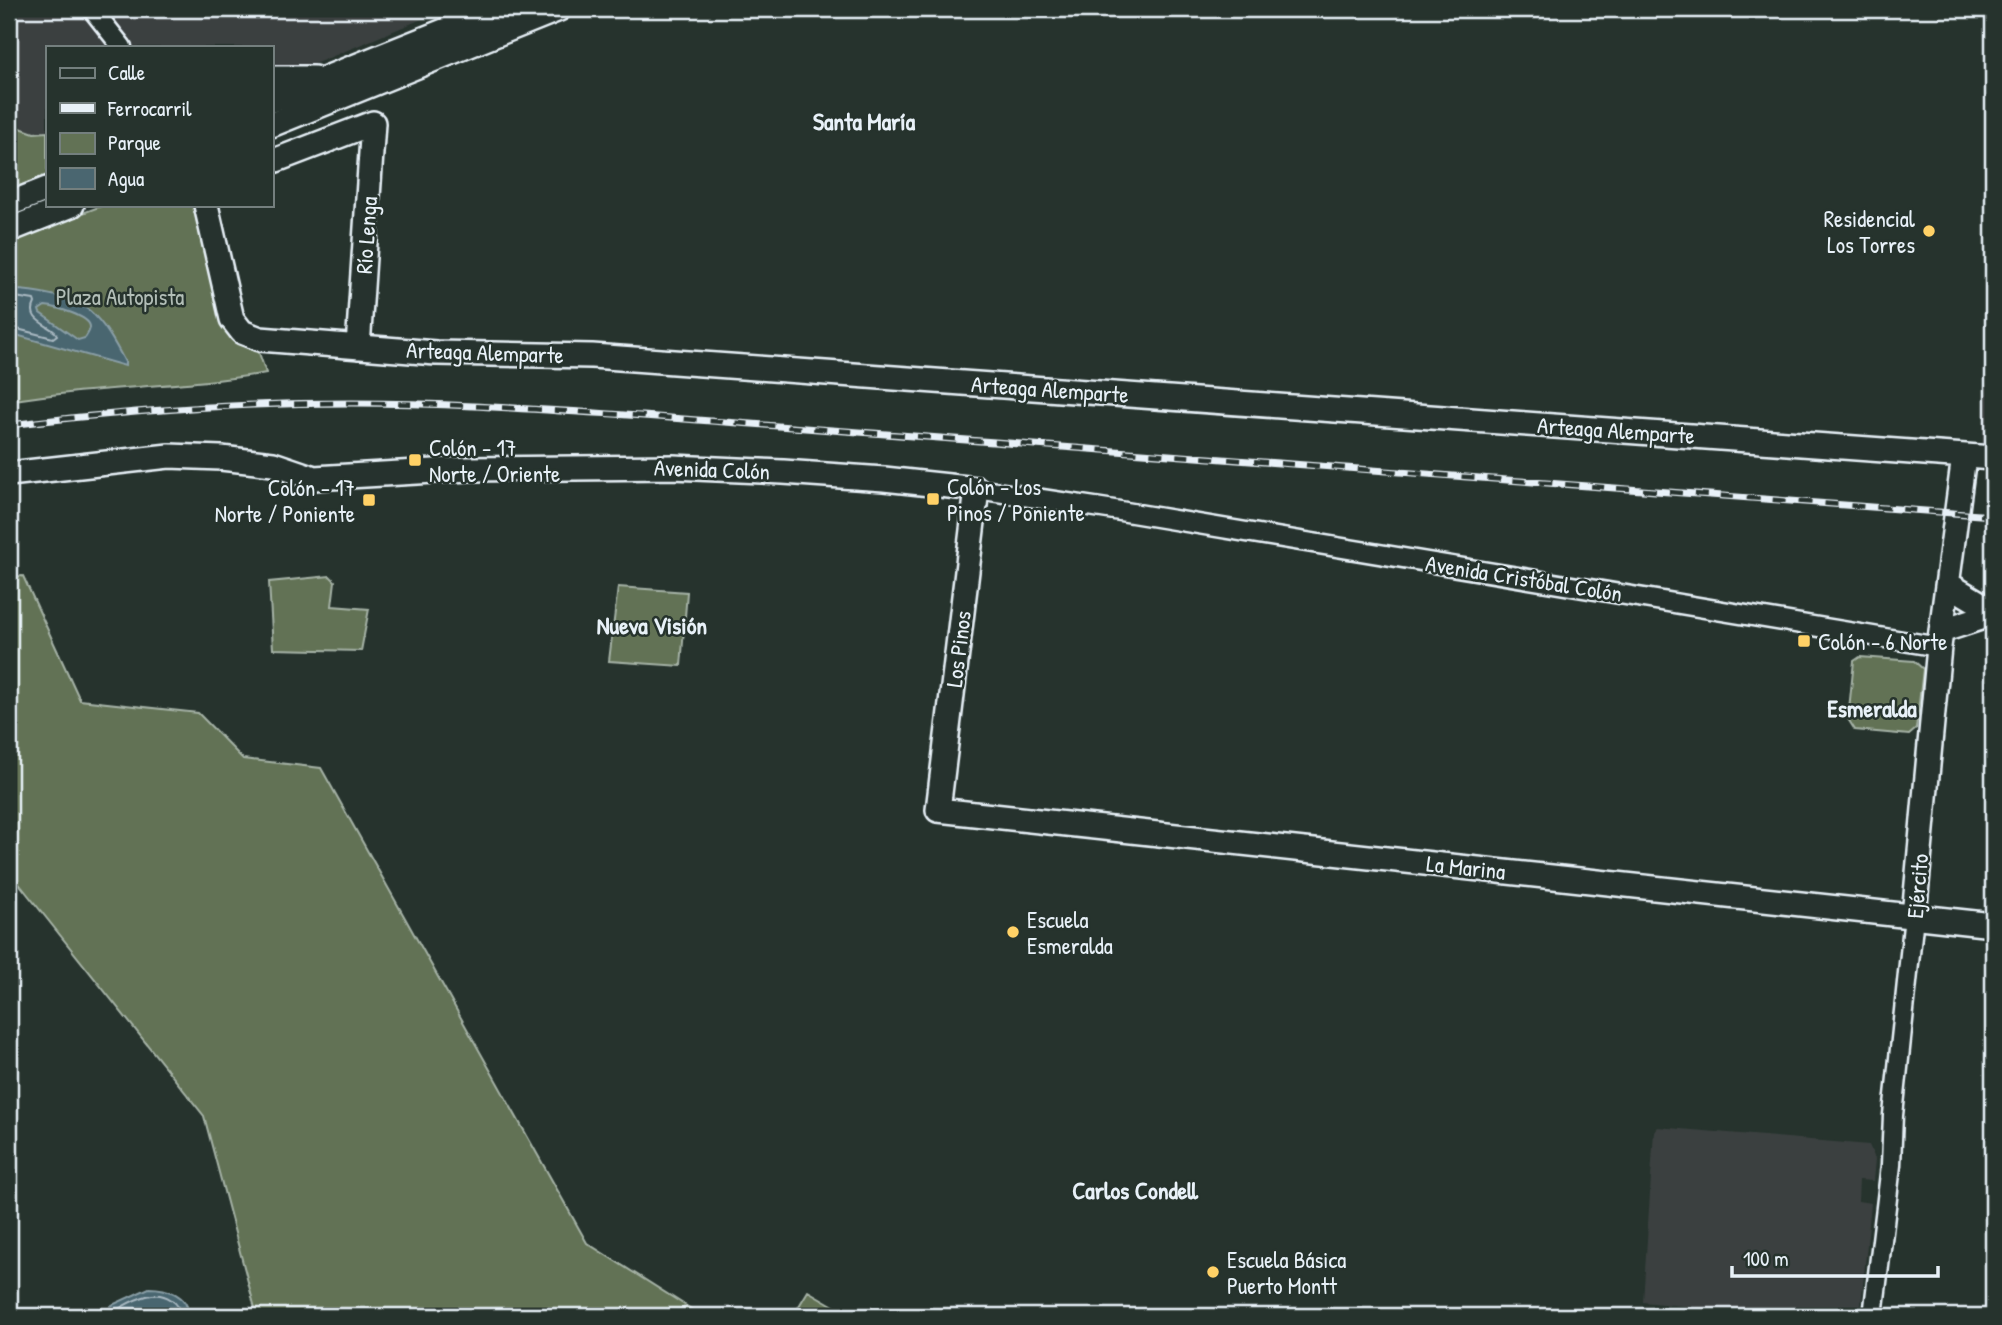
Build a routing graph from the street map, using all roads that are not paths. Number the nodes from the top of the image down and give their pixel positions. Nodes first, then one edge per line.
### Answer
1 (92, 9) edge
2 (499, 9) edge
3 (559, 9) edge
4 (121, 46) edge
5 (331, 77) junction
6 (273, 78) edge
7 (273, 99) edge
8 (273, 124) edge
9 (273, 161) edge
10 (46, 189) edge
11 (9, 204) edge
12 (69, 206) edge
13 (206, 206) edge
14 (9, 230) edge
15 (358, 347) junction
16 (1964, 456) junction
17 (1993, 458) edge
18 (9, 474) edge
19 (977, 489) junction
20 (1108, 509) joint
21 (1948, 584) junction
22 (1993, 612) edge
23 (1940, 639) junction
24 (938, 810) joint
25 (1914, 916) junction
26 (1993, 925) edge
27 (1874, 1316) edge

1 - 4 street
2 - 5 main road
3 - 8 main road
5 - 6 main road
5 - 7 main road
9 - 15 main road, Río Lenga
10 - 11 main road
12 - 14 main road
13 - 15 main road, Arteaga Alemparte
15 - 16 main road, Arteaga Alemparte
16 - 17 main road, Arteaga Alemparte
16 - 21 main road, Ejército
18 - 19 main road, Avenida Colón
19 - 20 street, Avenida Colón
19 - 24 main road, Los Pinos
20 - 23 street, Avenida Cristóbal Colón
21 - 22 main road
21 - 23 main road, Ejército
22 - 23 main road
23 - 25 main road, Ejército
24 - 25 main road, La Marina
25 - 26 main road, La Marina
25 - 27 street, Ejército

